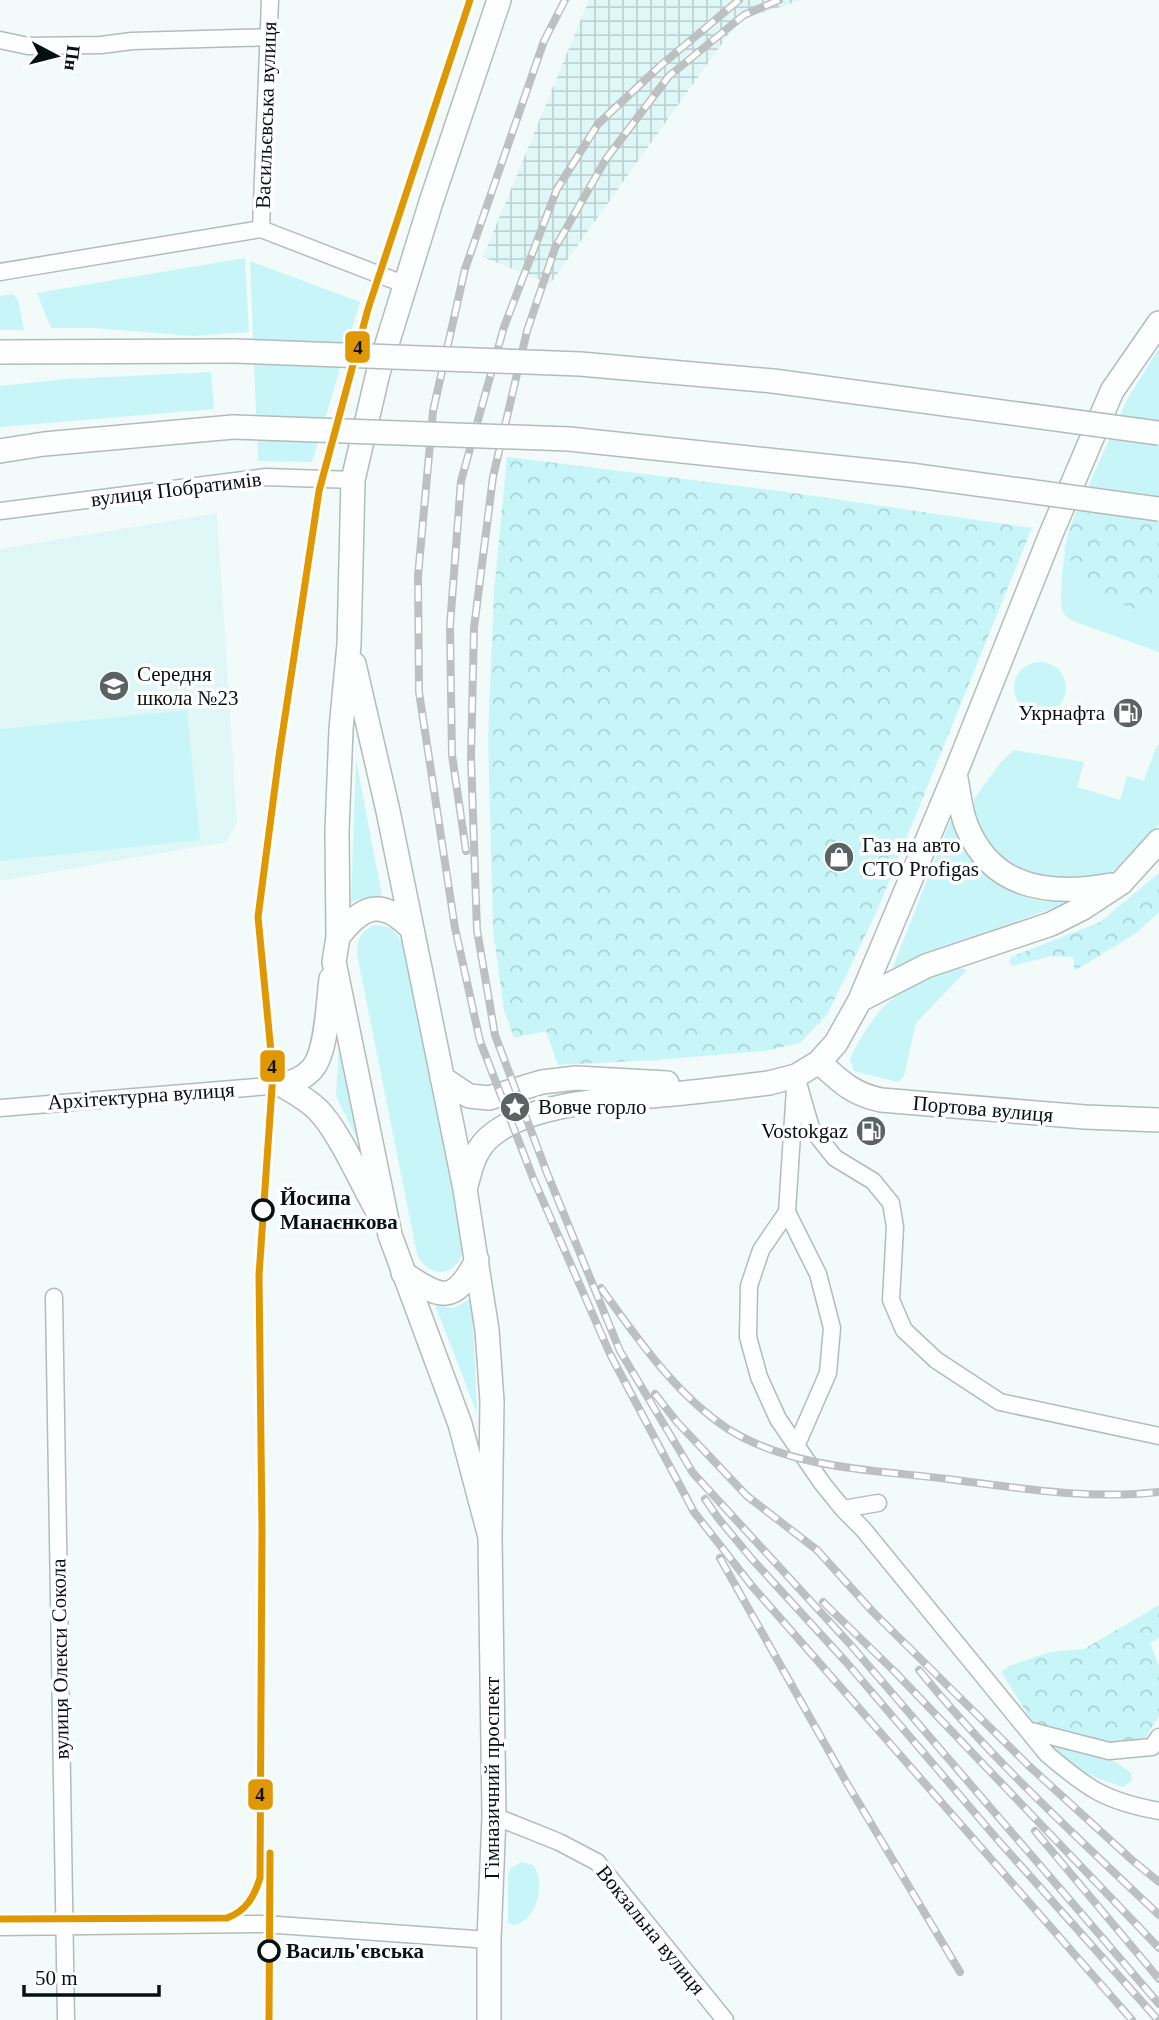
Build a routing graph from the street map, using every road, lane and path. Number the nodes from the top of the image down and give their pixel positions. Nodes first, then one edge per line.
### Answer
1 (270, 0) edge
2 (499, 0) edge
3 (269, 37) junction
4 (0, 40) edge
5 (261, 229) junction
6 (0, 272) edge
7 (405, 285) junction
8 (1159, 323) edge
9 (0, 352) edge
10 (1159, 433) edge
11 (0, 451) edge
12 (353, 480) junction
13 (1159, 509) edge
14 (0, 511) edge
15 (349, 644) junction
16 (955, 774) junction
17 (1159, 841) edge
18 (1121, 883) junction
19 (410, 927) junction
20 (338, 937) junction
21 (334, 962) junction
22 (860, 1000) junction
23 (819, 1062) junction
24 (796, 1076) junction
25 (442, 1078) junction
26 (282, 1085) junction
27 (719, 1090) junction
28 (0, 1108) edge
29 (1159, 1120) edge
30 (465, 1189) junction
31 (787, 1212) junction
32 (390, 1235) junction
33 (477, 1261) junction
34 (403, 1273) junction
35 (54, 1297) dead end
36 (1159, 1436) edge
37 (797, 1444) junction
38 (878, 1503) dead end
39 (843, 1509) junction
40 (490, 1537) junction
41 (1031, 1731) junction
42 (1159, 1737) edge
43 (1159, 1811) edge
44 (494, 1816) junction
45 (0, 1927) edge
46 (65, 1927) junction
47 (489, 1940) junction
48 (66, 2020) edge
49 (489, 2020) edge
50 (725, 2020) edge

1 - 3 street, Васильєвська вулиця
2 - 7 main road
3 - 4 street
3 - 5 street, Васильєвська вулиця
5 - 6 street
5 - 7 street
7 - 12 main road
8 - 16 main road
9 - 10 main road, bridge
11 - 13 main road, bridge
12 - 14 street, вулиця Побратимів
12 - 15 main road
15 - 19 main road, Гімназичний проспект
15 - 20 main road
16 - 18 main road
16 - 22 main road
17 - 18 main road
18 - 22 main road
19 - 20 main road
19 - 25 main road, Гімназичний проспект
20 - 21 main road
21 - 26 main road
21 - 32 main road
22 - 23 main road
23 - 24 main road
23 - 29 main road, Портова вулиця
24 - 27 main road
24 - 31 street
24 - 36 street
25 - 27 main road
25 - 30 main road, Гімназичний проспект
26 - 28 street, Архітектурна вулиця
26 - 32 main road
27 - 30 main road
30 - 33 main road, Гімназичний проспект
31 - 37 street
31 - 37 street
32 - 34 main road, Гімназичний проспект
33 - 34 main road
33 - 40 main road, Гімназичний проспект
34 - 40 main road, Гімназичний проспект
35 - 46 street, вулиця Олекси Сокола
37 - 39 street
38 - 39 street
39 - 41 street
40 - 44 main road, Гімназичний проспект
41 - 42 street
41 - 43 street
44 - 47 main road, Гімназичний проспект
44 - 50 street, Вокзальна вулиця
45 - 46 street
46 - 47 street
46 - 48 street, вулиця Олекси Сокола
47 - 49 main road, Гімназичний проспект

